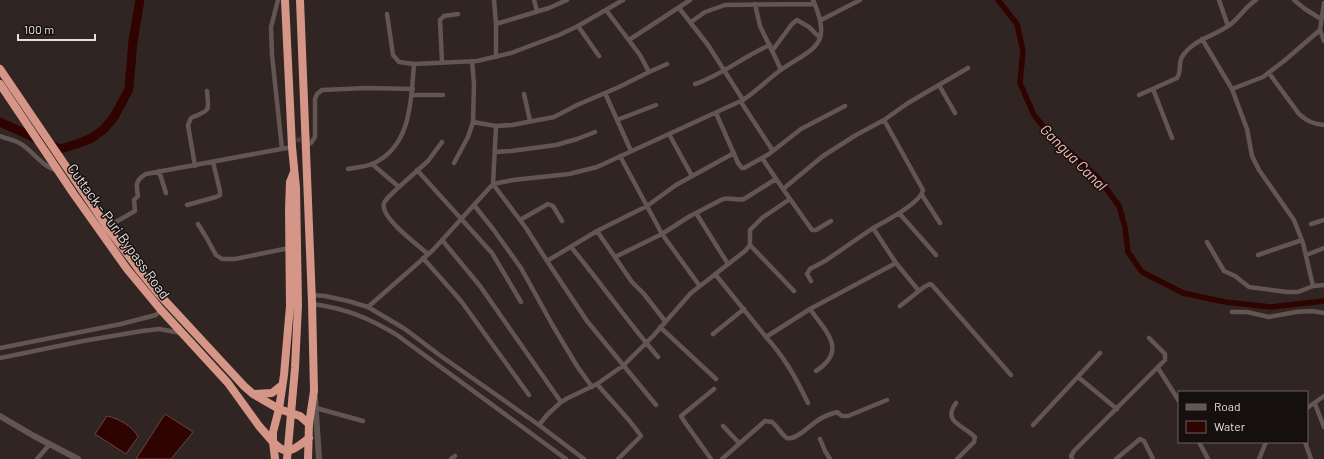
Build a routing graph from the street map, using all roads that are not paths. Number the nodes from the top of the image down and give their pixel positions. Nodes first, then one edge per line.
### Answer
1 (278, 0) edge
2 (285, 0) edge
3 (300, 0) edge
4 (494, 0) edge
5 (534, 0) edge
6 (567, 0) edge
7 (624, 0) edge
8 (690, 0) edge
9 (860, 0) edge
10 (1219, 0) edge
11 (1256, 0) edge
12 (1294, 0) edge
13 (814, 2) edge
14 (1324, 3) edge
15 (755, 4) junction
16 (679, 8) junction
17 (606, 10) junction
18 (538, 11) junction
19 (387, 14) dead end
20 (458, 14) dead end
21 (1321, 19) junction
22 (821, 20) junction
23 (691, 22) junction
24 (496, 24) junction
25 (578, 26) junction
26 (1228, 26) junction
27 (1320, 30) junction
28 (820, 38) junction
29 (629, 40) junction
30 (1202, 40) junction
31 (1324, 42) edge
32 (770, 45) junction
33 (772, 51) junction
34 (496, 56) junction
35 (599, 56) dead end
36 (472, 61) junction
37 (442, 62) junction
38 (414, 64) junction
39 (667, 64) dead end
40 (968, 68) dead end
41 (0, 70) edge
42 (781, 70) junction
43 (725, 71) junction
44 (649, 72) junction
45 (1268, 73) junction
46 (0, 84) edge
47 (695, 84) dead end
48 (939, 85) junction
49 (413, 89) junction
50 (1153, 89) junction
51 (1232, 89) junction
52 (207, 92) dead end
53 (605, 93) junction
54 (524, 94) dead end
55 (1139, 94) dead end
56 (412, 95) junction
57 (443, 95) dead end
58 (742, 101) junction
59 (656, 105) dead end
60 (845, 106) dead end
61 (716, 113) junction
62 (955, 113) dead end
63 (617, 120) junction
64 (884, 120) junction
65 (530, 121) junction
66 (473, 122) junction
67 (1324, 125) edge
68 (496, 126) junction
69 (595, 132) dead end
70 (669, 134) junction
71 (0, 136) edge
72 (1172, 138) dead end
73 (43, 141) junction
74 (442, 142) dead end
75 (290, 144) junction
76 (306, 146) junction
77 (281, 147) junction
78 (631, 151) junction
79 (773, 151) junction
80 (495, 152) junction
81 (734, 153) junction
82 (620, 156) junction
83 (762, 158) junction
84 (213, 162) junction
85 (454, 163) dead end
86 (372, 164) junction
87 (195, 166) junction
88 (348, 169) dead end
89 (58, 170) junction
90 (417, 170) junction
91 (159, 171) junction
92 (294, 172) junction
93 (692, 176) junction
94 (776, 179) junction
95 (493, 184) junction
96 (399, 187) junction
97 (783, 189) junction
98 (166, 193) dead end
99 (922, 195) junction
100 (790, 199) junction
101 (187, 205) dead end
102 (474, 205) junction
103 (647, 206) junction
104 (696, 213) junction
105 (898, 213) junction
106 (461, 219) junction
107 (520, 220) junction
108 (1324, 220) edge
109 (562, 221) dead end
110 (831, 221) dead end
111 (198, 224) dead end
112 (940, 224) dead end
113 (1311, 224) dead end
114 (107, 227) junction
115 (873, 228) junction
116 (597, 231) junction
117 (662, 234) junction
118 (442, 240) junction
119 (1302, 240) junction
120 (1207, 242) dead end
121 (750, 245) junction
122 (571, 247) junction
123 (290, 248) junction
124 (1324, 248) edge
125 (428, 254) junction
126 (936, 255) dead end
127 (1258, 255) dead end
128 (1306, 255) junction
129 (615, 257) junction
130 (423, 258) junction
131 (547, 261) junction
132 (896, 263) junction
133 (728, 264) junction
134 (715, 274) junction
135 (811, 281) dead end
136 (699, 285) junction
137 (1324, 285) edge
138 (1313, 286) junction
139 (794, 290) dead end
140 (919, 291) junction
141 (312, 299) junction
142 (521, 302) dead end
143 (900, 306) dead end
144 (368, 307) junction
145 (744, 309) junction
146 (810, 309) junction
147 (162, 311) junction
148 (1232, 312) dead end
149 (1324, 313) edge
150 (665, 321) junction
151 (660, 327) junction
152 (182, 333) junction
153 (713, 334) dead end
154 (766, 337) junction
155 (1149, 338) dead end
156 (646, 343) junction
157 (0, 348) edge
158 (1100, 353) dead end
159 (658, 357) dead end
160 (0, 358) edge
161 (624, 365) junction
162 (1158, 368) junction
163 (816, 371) dead end
164 (1011, 375) dead end
165 (1078, 376) junction
166 (716, 379) dead end
167 (597, 384) junction
168 (282, 385) junction
169 (592, 387) junction
170 (714, 389) dead end
171 (314, 391) junction
172 (253, 394) junction
173 (529, 395) dead end
174 (1324, 396) edge
175 (1178, 398) edge
176 (887, 400) dead end
177 (561, 402) junction
178 (808, 403) dead end
179 (956, 403) dead end
180 (1315, 404) junction
181 (656, 405) dead end
182 (316, 408) junction
183 (1308, 408) edge
184 (279, 409) junction
185 (1117, 409) junction
186 (0, 416) edge
187 (363, 421) dead end
188 (310, 424) junction
189 (539, 425) junction
190 (1033, 425) dead end
191 (723, 426) dead end
192 (1324, 427) edge
193 (264, 431) junction
194 (309, 438) junction
195 (820, 439) dead end
196 (273, 442) junction
197 (738, 443) junction
198 (1200, 443) edge
199 (1266, 443) edge
200 (1305, 443) edge
201 (50, 444) junction
202 (275, 458) edge
203 (37, 459) edge
204 (78, 459) edge
205 (287, 459) edge
206 (308, 459) edge
207 (319, 459) edge
208 (566, 459) edge
209 (584, 459) edge
210 (618, 459) edge
211 (711, 459) edge
212 (722, 459) edge
213 (830, 459) edge
214 (957, 459) edge
215 (1072, 459) edge
216 (1116, 459) edge
217 (1153, 459) edge
218 (1208, 459) edge
219 (1259, 459) edge
220 (1310, 459) edge

1 - 77 street
2 - 75 highway
3 - 76 highway
4 - 24 street
5 - 18 street
6 - 18 street
7 - 17 street
8 - 16 street
9 - 22 street
10 - 26 street
11 - 26 street
12 - 21 street
13 - 15 street
13 - 22 street
14 - 21 street
15 - 23 street
15 - 32 street
16 - 23 street
16 - 29 street
17 - 25 street
17 - 29 street
18 - 24 street
19 - 38 street
20 - 37 street
21 - 27 street
22 - 28 street
23 - 43 street
24 - 34 street
25 - 34 street
25 - 35 street
26 - 30 street
27 - 31 street
27 - 45 street
28 - 33 street
28 - 42 street
29 - 44 street
30 - 50 street
30 - 51 street
32 - 33 street
32 - 43 street
33 - 42 street
34 - 36 street
36 - 37 street
36 - 66 street
37 - 38 street
38 - 49 street
39 - 44 street
40 - 48 street
41 - 73 highway, Cuttack - Puri Bypass Road
42 - 58 street
43 - 47 street
43 - 58 street
44 - 53 street
45 - 51 street
45 - 67 street
46 - 73 highway, Cuttack - Puri Bypass Road
48 - 62 street
48 - 64 street
49 - 56 street
49 - 76 street
50 - 55 street
50 - 72 street
51 - 119 street
52 - 87 street
53 - 63 street
53 - 65 street
54 - 65 street
56 - 57 street
56 - 86 street
58 - 61 street
58 - 79 street
59 - 63 street
60 - 79 street
61 - 70 street
61 - 81 street
63 - 78 street
64 - 97 street
64 - 99 street
65 - 68 street
66 - 68 street
66 - 85 street
68 - 80 street
69 - 80 street
70 - 78 street
70 - 93 street
71 - 89 street
73 - 89 highway, Cuttack - Puri Bypass Road
73 - 114 highway, Cuttack - Puri Bypass Road
74 - 90 street
75 - 77 street
75 - 92 highway
76 - 141 highway
77 - 84 street
78 - 82 street
79 - 83 street
80 - 95 street
81 - 83 street
81 - 93 street
82 - 95 street
82 - 103 street
83 - 94 street
84 - 87 street
84 - 101 street
86 - 88 street
86 - 96 street
87 - 91 street
89 - 147 highway, Cuttack - Puri Bypass Road
90 - 96 street
90 - 106 street
91 - 98 street
91 - 114 street
92 - 123 highway
92 - 205 highway
93 - 103 street
94 - 97 street
94 - 104 street
95 - 102 street
95 - 107 street
96 - 125 street
97 - 100 street
99 - 105 street
99 - 112 street
100 - 110 street
100 - 121 street
102 - 106 street
102 - 169 street
103 - 116 street
103 - 117 street
104 - 117 street
104 - 133 street
105 - 115 street
105 - 126 street
106 - 118 street
106 - 142 street
107 - 109 street
107 - 131 street
108 - 113 street
111 - 123 street
114 - 172 highway, Cuttack - Puri Bypass Road
115 - 132 street
115 - 135 street
116 - 122 street
116 - 129 street
117 - 129 street
117 - 136 street
118 - 125 street
118 - 177 street
119 - 127 street
119 - 128 street
120 - 138 street
121 - 133 street
121 - 139 street
122 - 131 street
122 - 156 street
123 - 168 highway
124 - 128 street
125 - 130 street
128 - 138 street
129 - 150 street
130 - 144 street
130 - 173 street
131 - 161 street
132 - 140 street
132 - 146 street
133 - 134 street
134 - 136 street
134 - 145 street
136 - 150 street
137 - 138 street
140 - 143 street
140 - 164 street
141 - 144 street
141 - 171 highway
141 - 208 street
144 - 189 street
145 - 153 street
145 - 154 street
146 - 154 street
146 - 163 street
147 - 152 highway, Cuttack - Puri Bypass Road
147 - 157 street
148 - 149 street
150 - 151 street
151 - 156 street
151 - 166 street
152 - 160 street
152 - 193 highway, Cuttack - Puri Bypass Road
154 - 178 street
155 - 162 street
156 - 159 street
156 - 161 street
158 - 165 street
161 - 167 street
161 - 181 street
162 - 175 street
162 - 185 street
165 - 185 street
165 - 190 street
167 - 169 street
167 - 210 street
168 - 172 highway
168 - 184 highway
169 - 177 street
170 - 211 street
171 - 182 street
171 - 188 highway
172 - 184 highway, Cuttack - Puri Bypass Road
174 - 180 street
176 - 197 street
177 - 189 street
179 - 214 street
180 - 183 street
180 - 192 street
182 - 187 street
182 - 207 street
184 - 188 highway
184 - 196 highway
185 - 215 street
186 - 201 street
188 - 194 highway
189 - 209 street
191 - 197 street
193 - 196 highway, Cuttack - Puri Bypass Road
193 - 202 highway
194 - 196 highway
194 - 206 highway
195 - 213 street
196 - 202 highway
197 - 212 street
198 - 218 street
199 - 219 street
200 - 220 street
201 - 203 street
201 - 204 street
216 - 217 street

